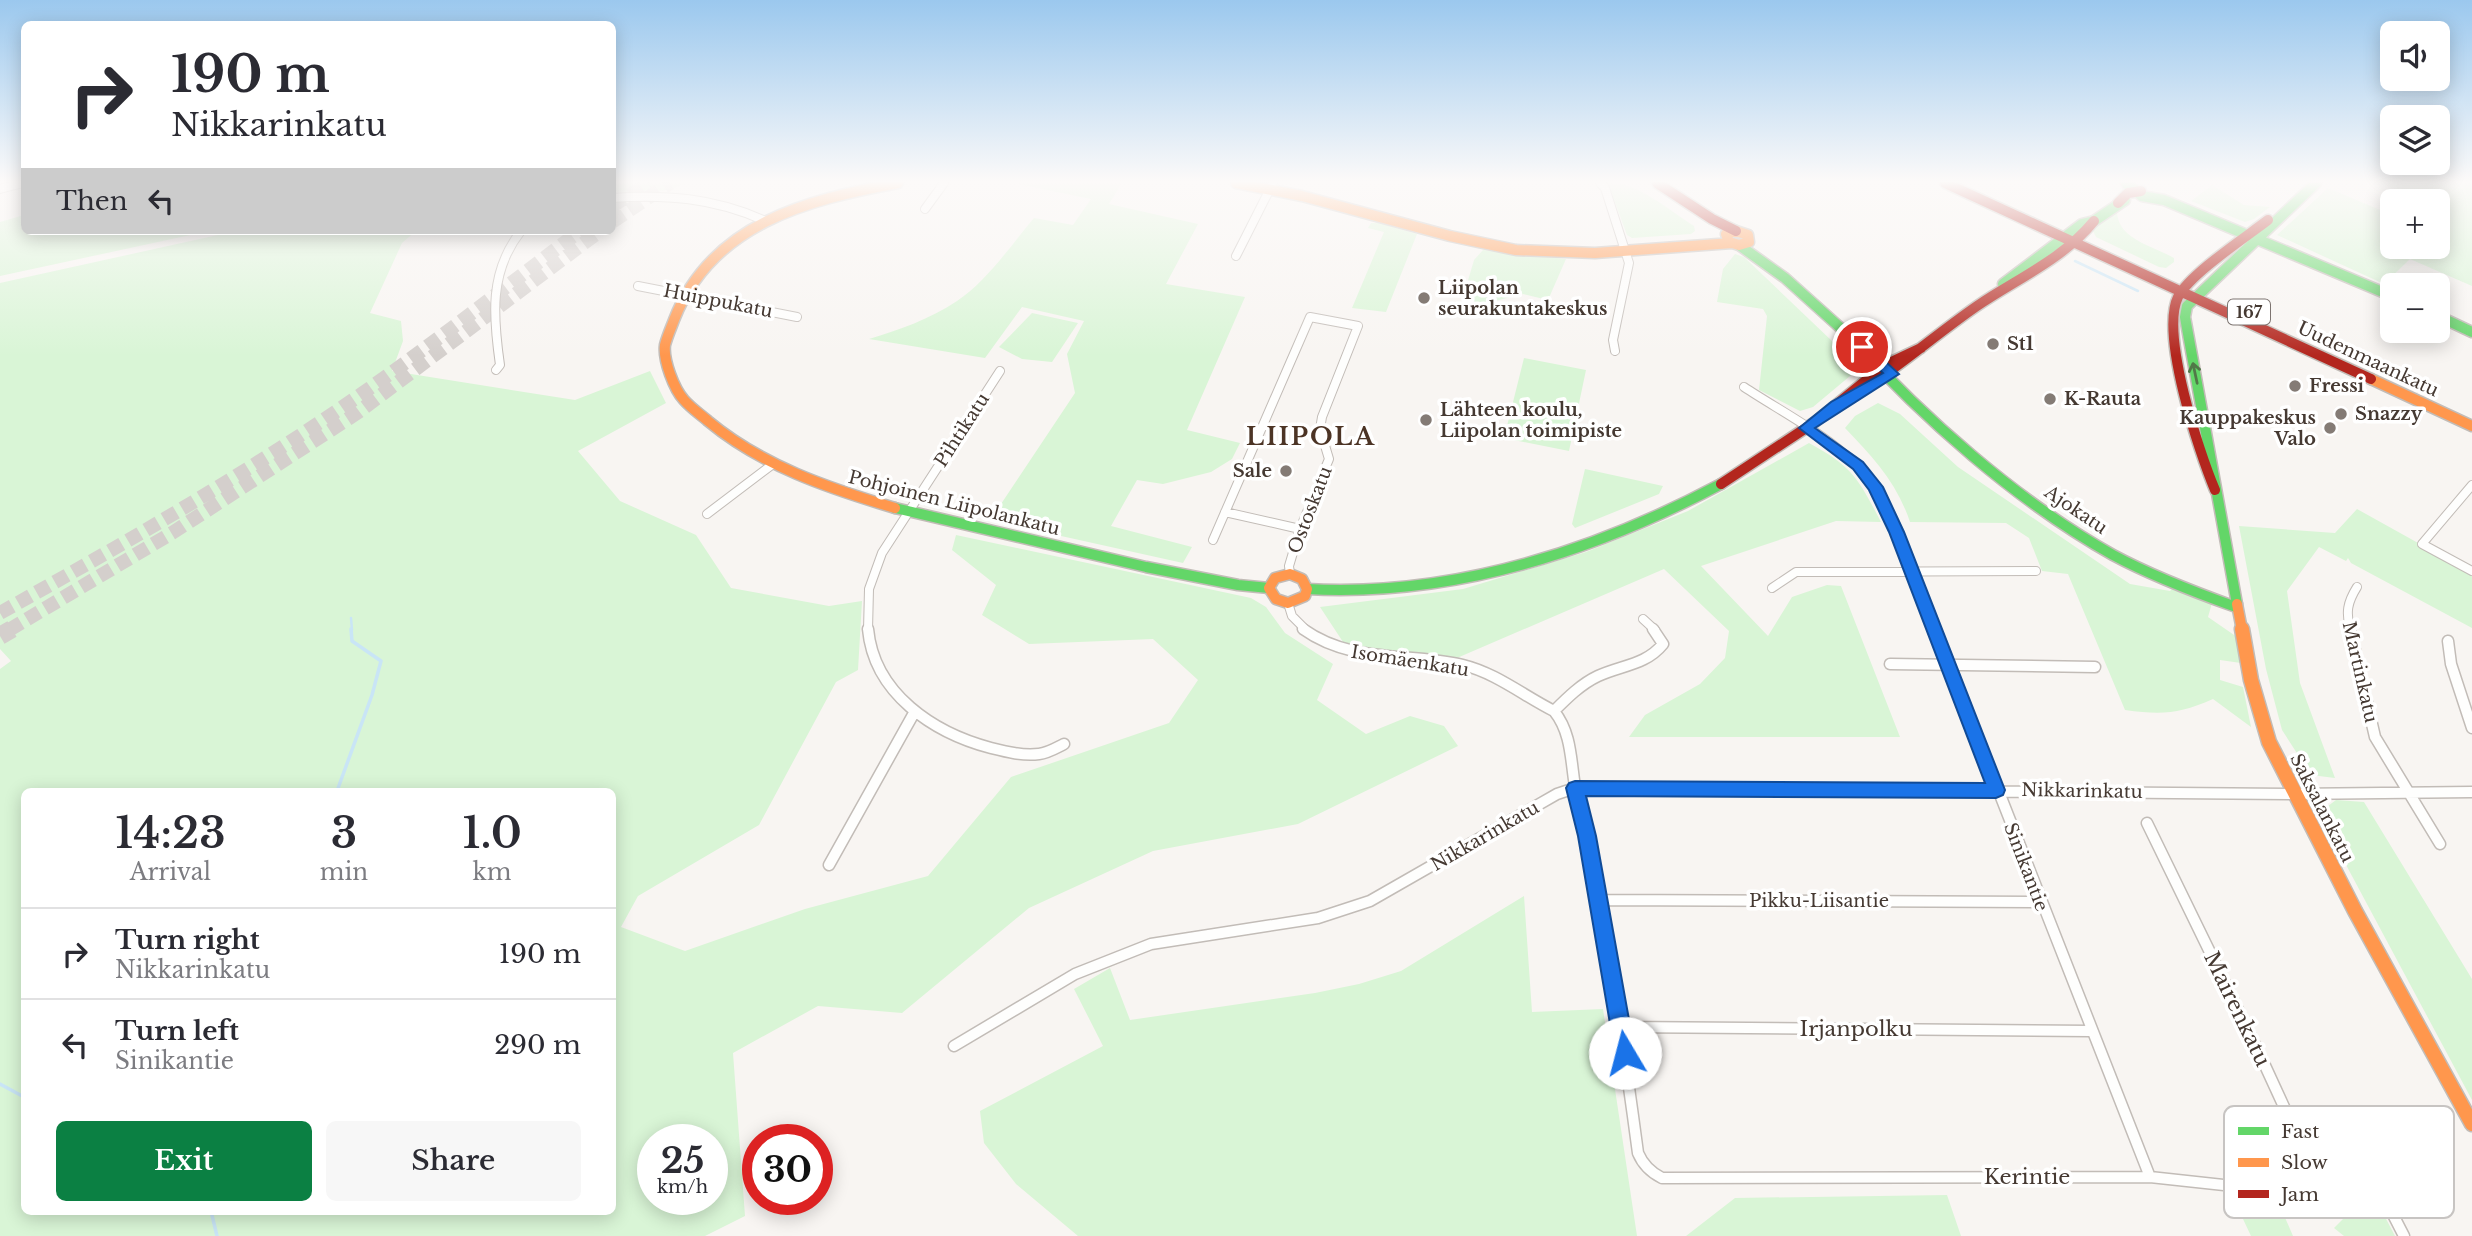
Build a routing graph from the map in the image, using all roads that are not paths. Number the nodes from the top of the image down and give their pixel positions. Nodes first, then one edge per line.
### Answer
1 (513, 241) edge
2 (736, 241) edge
3 (1244, 241) edge
4 (1473, 241) edge
5 (1621, 241) edge
6 (1721, 241) edge
7 (1739, 241) edge
8 (2067, 241) edge
9 (2084, 241) edge
10 (2250, 241) edge
11 (2263, 241) edge
12 (1624, 251) junction
13 (1236, 256) dead end
14 (638, 286) dead end
15 (2192, 291) junction
16 (2380, 291) edge
17 (682, 294) junction
18 (797, 317) dead end
19 (2450, 322) edge
20 (2472, 332) edge
21 (1615, 351) dead end
22 (496, 370) dead end
23 (1000, 371) dead end
24 (1885, 372) junction
25 (1744, 387) dead end
26 (2472, 416) edge
27 (2472, 426) edge
28 (1806, 428) junction
29 (773, 464) junction
30 (2472, 485) edge
31 (1225, 512) junction
32 (909, 513) junction
33 (707, 514) dead end
34 (1300, 529) junction
35 (1213, 540) dead end
36 (1910, 570) junction
37 (2036, 571) dead end
38 (2472, 571) edge
39 (1290, 574) junction
40 (2357, 587) dead end
41 (1269, 588) junction
42 (1772, 588) dead end
43 (1307, 589) junction
44 (1288, 603) junction
45 (2236, 607) junction
46 (1643, 619) dead end
47 (2448, 641) dead end
48 (1890, 664) dead end
49 (1947, 664) junction
50 (2095, 667) dead end
51 (1554, 711) junction
52 (914, 713) junction
53 (2472, 728) edge
54 (1064, 744) dead end
55 (1575, 788) junction
56 (1996, 790) junction
57 (2410, 792) junction
58 (2472, 792) edge
59 (2293, 794) junction
60 (2147, 823) dead end
61 (2440, 844) dead end
62 (830, 865) dead end
63 (1598, 900) junction
64 (2040, 902) junction
65 (1622, 1027) junction
66 (2090, 1031) junction
67 (954, 1046) dead end
68 (2284, 1106) edge
69 (2470, 1122) edge
70 (2150, 1177) junction
71 (2224, 1185) edge
72 (2395, 1218) edge
73 (2404, 1236) edge

1 - 22 street
2 - 17 street, Pohjoinen Liipolankatu
3 - 13 street
4 - 12 street
5 - 12 street
6 - 12 street
7 - 24 street, Ajokatu
8 - 24 street
9 - 15 street, Uudenmaankatu / 167
10 - 15 street
11 - 16 street
12 - 21 street
14 - 17 street, Huippukatu
15 - 26 street, Uudenmaankatu / 167
15 - 27 street, Uudenmaankatu / 167
15 - 45 street, Saksalankatu
17 - 18 street, Huippukatu
17 - 29 street, Pohjoinen Liipolankatu
19 - 20 street
23 - 32 street, Pihtikatu
24 - 28 street
24 - 45 street, Ajokatu
25 - 28 street
28 - 36 street, Sinikantie
28 - 43 street
29 - 32 street, Pohjoinen Liipolankatu
29 - 33 street
30 - 38 street
31 - 34 street
31 - 34 street, Ostoskatu
31 - 35 street, Ostoskatu
32 - 41 street, Pohjoinen Liipolankatu
32 - 52 street, Pihtikatu
34 - 39 street, Ostoskatu
36 - 37 street
36 - 42 street
36 - 49 street, Sinikantie
39 - 41 street
39 - 43 street
40 - 57 street, Martinkatu
41 - 44 street
43 - 44 street
44 - 51 street, Isomäenkatu
45 - 59 street, Saksalankatu
46 - 51 street
47 - 53 street
48 - 49 street
49 - 50 street
49 - 56 street, Sinikantie
51 - 55 street
52 - 54 street, Pihtikatu
52 - 62 street
55 - 56 street, Nikkarinkatu
55 - 63 street
55 - 67 street, Nikkarinkatu
56 - 59 street, Nikkarinkatu
56 - 64 street, Sinikantie
57 - 58 street, Nikkarinkatu
57 - 59 street, Nikkarinkatu
57 - 61 street, Martinkatu
59 - 69 street, Saksalankatu
60 - 68 street, Mairenkatu
63 - 64 street, Pikku-Liisantie
63 - 65 street
64 - 66 street, Sinikantie
65 - 66 street, Irjanpolku
65 - 70 street, Kerintie
66 - 70 street, Sinikantie
70 - 71 street, Kerintie
72 - 73 street, Kerintie

